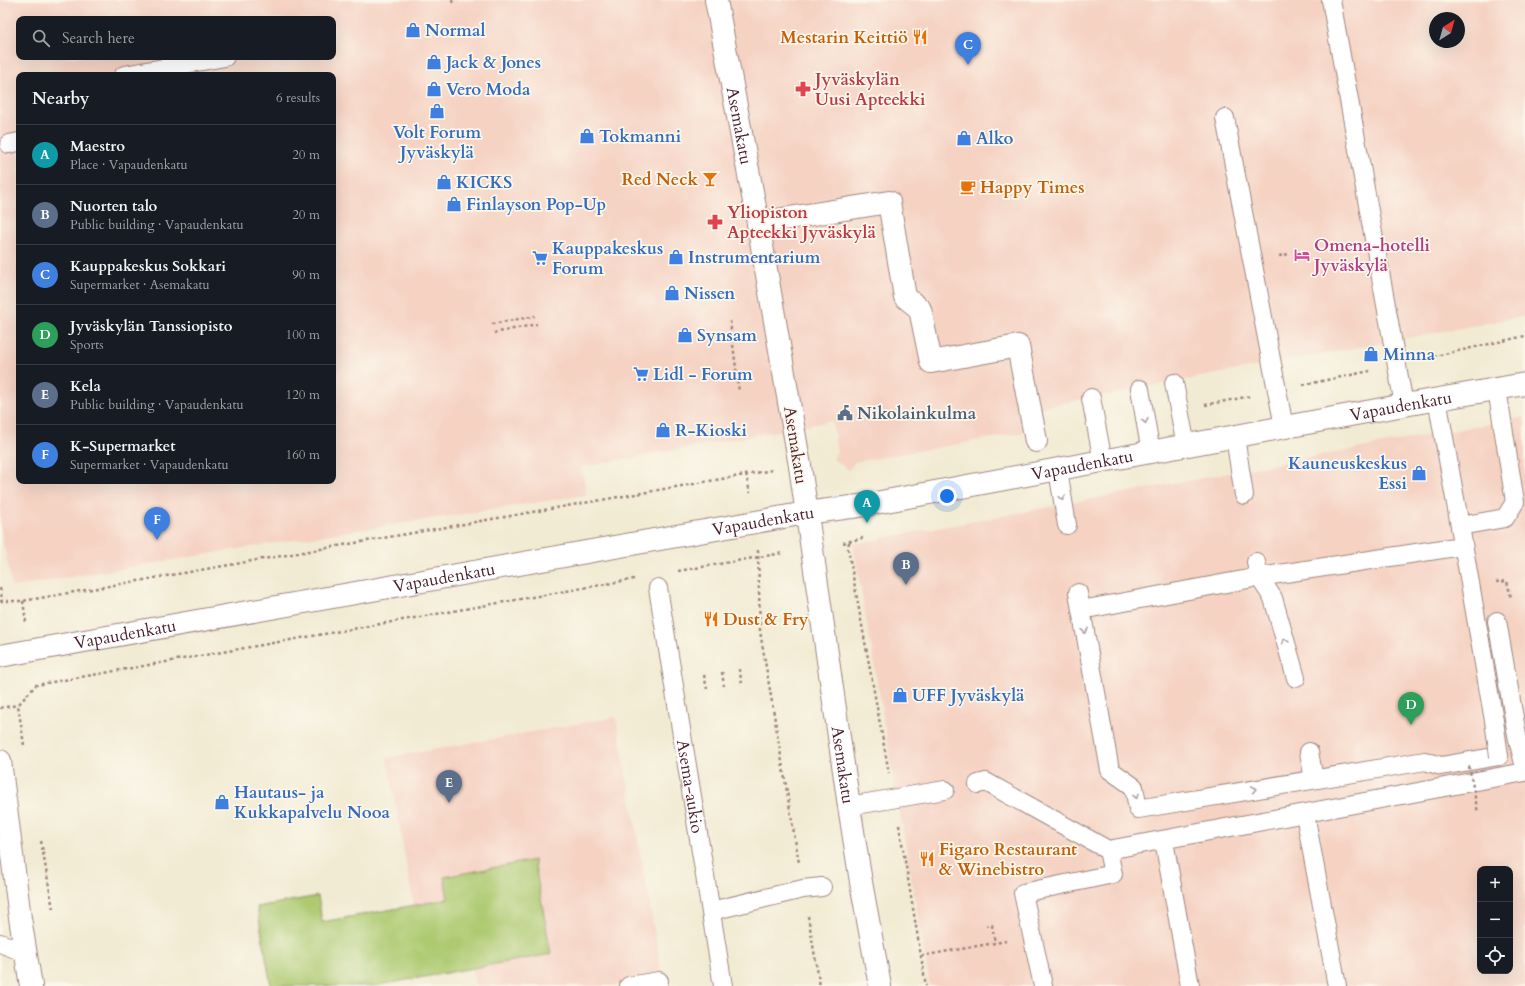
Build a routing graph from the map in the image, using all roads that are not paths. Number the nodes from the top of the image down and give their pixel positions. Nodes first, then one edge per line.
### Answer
1 (716, 0) edge
2 (1331, 0) edge
3 (208, 60) edge
4 (141, 72) edge
5 (1225, 118) dead end
6 (758, 223) junction
7 (1174, 383) dead end
8 (1525, 384) edge
9 (1497, 388) junction
10 (1140, 389) dead end
11 (1092, 398) dead end
12 (1437, 399) junction
13 (1404, 405) junction
14 (1284, 427) junction
15 (1235, 437) junction
16 (1036, 441) dead end
17 (1186, 446) junction
18 (1151, 453) junction
19 (1103, 462) junction
20 (1058, 470) junction
21 (1244, 494) dead end
22 (806, 513) junction
23 (1066, 526) dead end
24 (1460, 526) junction
25 (1462, 546) junction
26 (1257, 569) junction
27 (658, 588) dead end
28 (1497, 621) dead end
29 (0, 656) edge
30 (1296, 678) dead end
31 (1309, 752) dead end
32 (0, 761) edge
33 (1525, 768) edge
34 (1525, 772) edge
35 (1314, 779) junction
36 (978, 784) dead end
37 (946, 790) dead end
38 (849, 806) junction
39 (1305, 814) junction
40 (1164, 841) junction
41 (1108, 850) junction
42 (822, 887) dead end
43 (711, 911) junction
44 (0, 942) edge
45 (26, 953) junction
46 (659, 981) dead end
47 (31, 986) edge
48 (629, 986) edge
49 (723, 986) edge
50 (880, 986) edge
51 (1043, 986) edge
52 (1190, 986) edge
53 (1337, 986) edge

1 - 6 street, Asemakatu
2 - 13 lane
3 - 4 lane
5 - 14 lane
6 - 16 street
6 - 22 street, Asemakatu
7 - 17 lane
8 - 9 street, Vapaudenkatu
9 - 12 street, Vapaudenkatu
9 - 24 lane
10 -> 18 lane
11 - 19 lane
12 - 13 street, Vapaudenkatu
12 - 24 lane
13 - 14 street, Vapaudenkatu
14 - 15 street, Vapaudenkatu
15 - 17 street, Vapaudenkatu
15 - 21 lane
17 - 18 street, Vapaudenkatu
18 - 19 street, Vapaudenkatu
19 - 20 street, Vapaudenkatu
20 - 22 street, Vapaudenkatu
20 -> 23 lane
22 - 29 street, Vapaudenkatu
22 - 38 street, Asemakatu
24 - 25 lane
25 - 26 lane
25 - 35 lane, bridge
30 -> 26 lane
26 -> 35 lane
27 - 43 lane, Asema-aukio
28 - 33 lane
31 - 35 lane
32 - 45 street
34 - 39 lane
36 - 41 lane
37 - 38 lane
38 - 50 street, Asemakatu
39 - 40 lane
39 - 53 lane
40 - 41 lane
40 - 52 lane
41 - 51 lane
42 - 43 lane
43 - 49 lane, Asema-aukio
44 - 45 lane
45 - 47 street
46 - 48 lane

